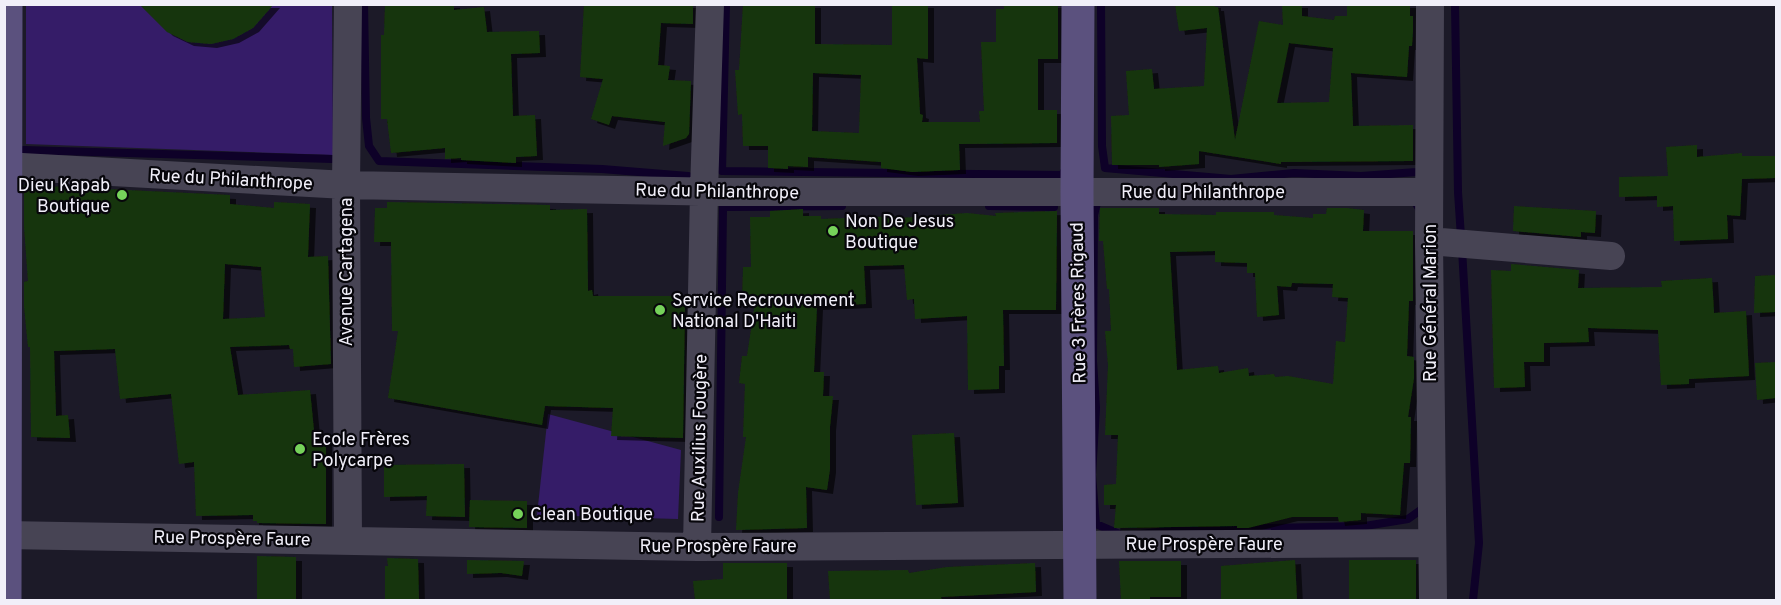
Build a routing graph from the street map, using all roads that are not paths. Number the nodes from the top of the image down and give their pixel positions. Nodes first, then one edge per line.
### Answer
1 (6, 4) edge
2 (348, 4) edge
3 (710, 4) edge
4 (1078, 4) edge
5 (1430, 4) edge
6 (5, 166) edge
7 (346, 185) junction
8 (704, 191) junction
9 (1077, 192) junction
10 (1429, 192) junction
11 (1429, 241) junction
12 (1611, 256) dead end
13 (6, 535) edge
14 (348, 540) junction
15 (1431, 543) junction
16 (1080, 544) junction
17 (697, 548) junction
18 (5, 600) edge
19 (1080, 600) edge
20 (1432, 600) edge

1 - 6 street
2 - 7 street, Avenue Cartagena
3 - 8 street, Rue Auxilius Fougère
4 - 9 street, Rue 3 Frères Rigaud
5 - 10 street, Rue Général Marion
6 - 7 street, Rue du Philanthrope
6 - 13 street
7 - 8 street, Rue du Philanthrope
7 - 14 street, Avenue Cartagena
8 - 9 street, Rue du Philanthrope
8 - 17 street, Rue Auxilius Fougère
9 - 10 street, Rue du Philanthrope
9 - 16 street, Rue 3 Frères Rigaud
10 - 11 street, Rue Général Marion
11 - 12 street
11 - 15 street, Rue Général Marion
13 - 14 street, Rue Prospère Faure
13 - 18 street
14 - 17 street, Rue Prospère Faure
15 - 16 street, Rue Prospère Faure
15 - 20 street, Rue Général Marion
16 - 17 street, Rue Prospère Faure
16 - 19 street, Rue 3 Frères Rigaud

